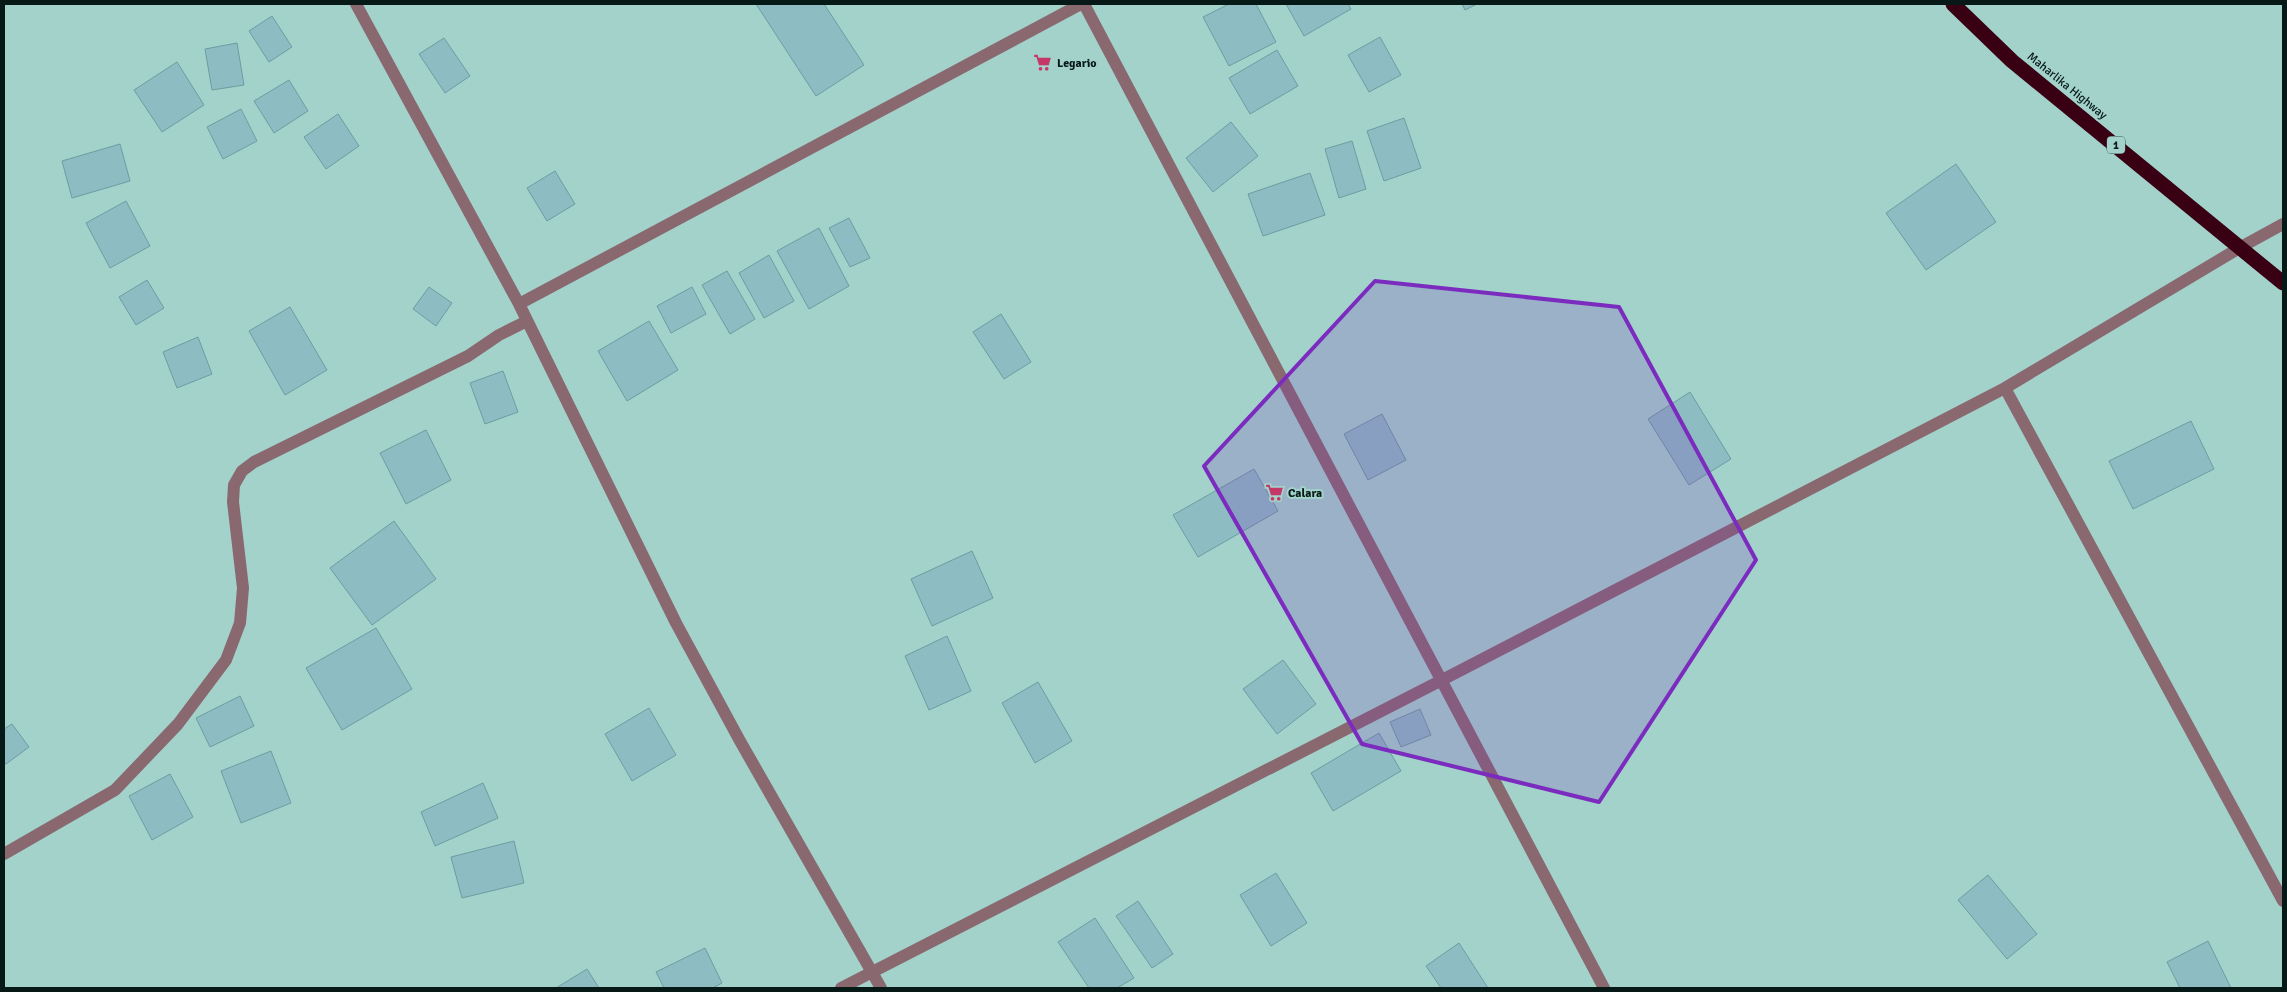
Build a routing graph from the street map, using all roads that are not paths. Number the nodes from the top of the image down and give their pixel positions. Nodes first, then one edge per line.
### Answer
1 (356, 4) edge
2 (1082, 4) edge
3 (1953, 4) edge
4 (2283, 224) edge
5 (2241, 247) junction
6 (2283, 283) edge
7 (519, 304) junction
8 (527, 321) junction
9 (2005, 388) junction
10 (1442, 680) junction
11 (4, 854) edge
12 (2283, 901) edge
13 (872, 972) junction
14 (841, 988) edge
15 (881, 988) edge
16 (1604, 988) edge

1 - 7 street
2 - 7 street
2 - 10 street
3 - 5 highway, Maharlika Highway / 1
4 - 5 street
5 - 6 highway, Maharlika Highway / 1
5 - 9 street
7 - 8 street
8 - 11 street
8 - 13 street
9 - 10 street
9 - 12 street
10 - 13 street
10 - 16 street
13 - 14 street
13 - 15 street

